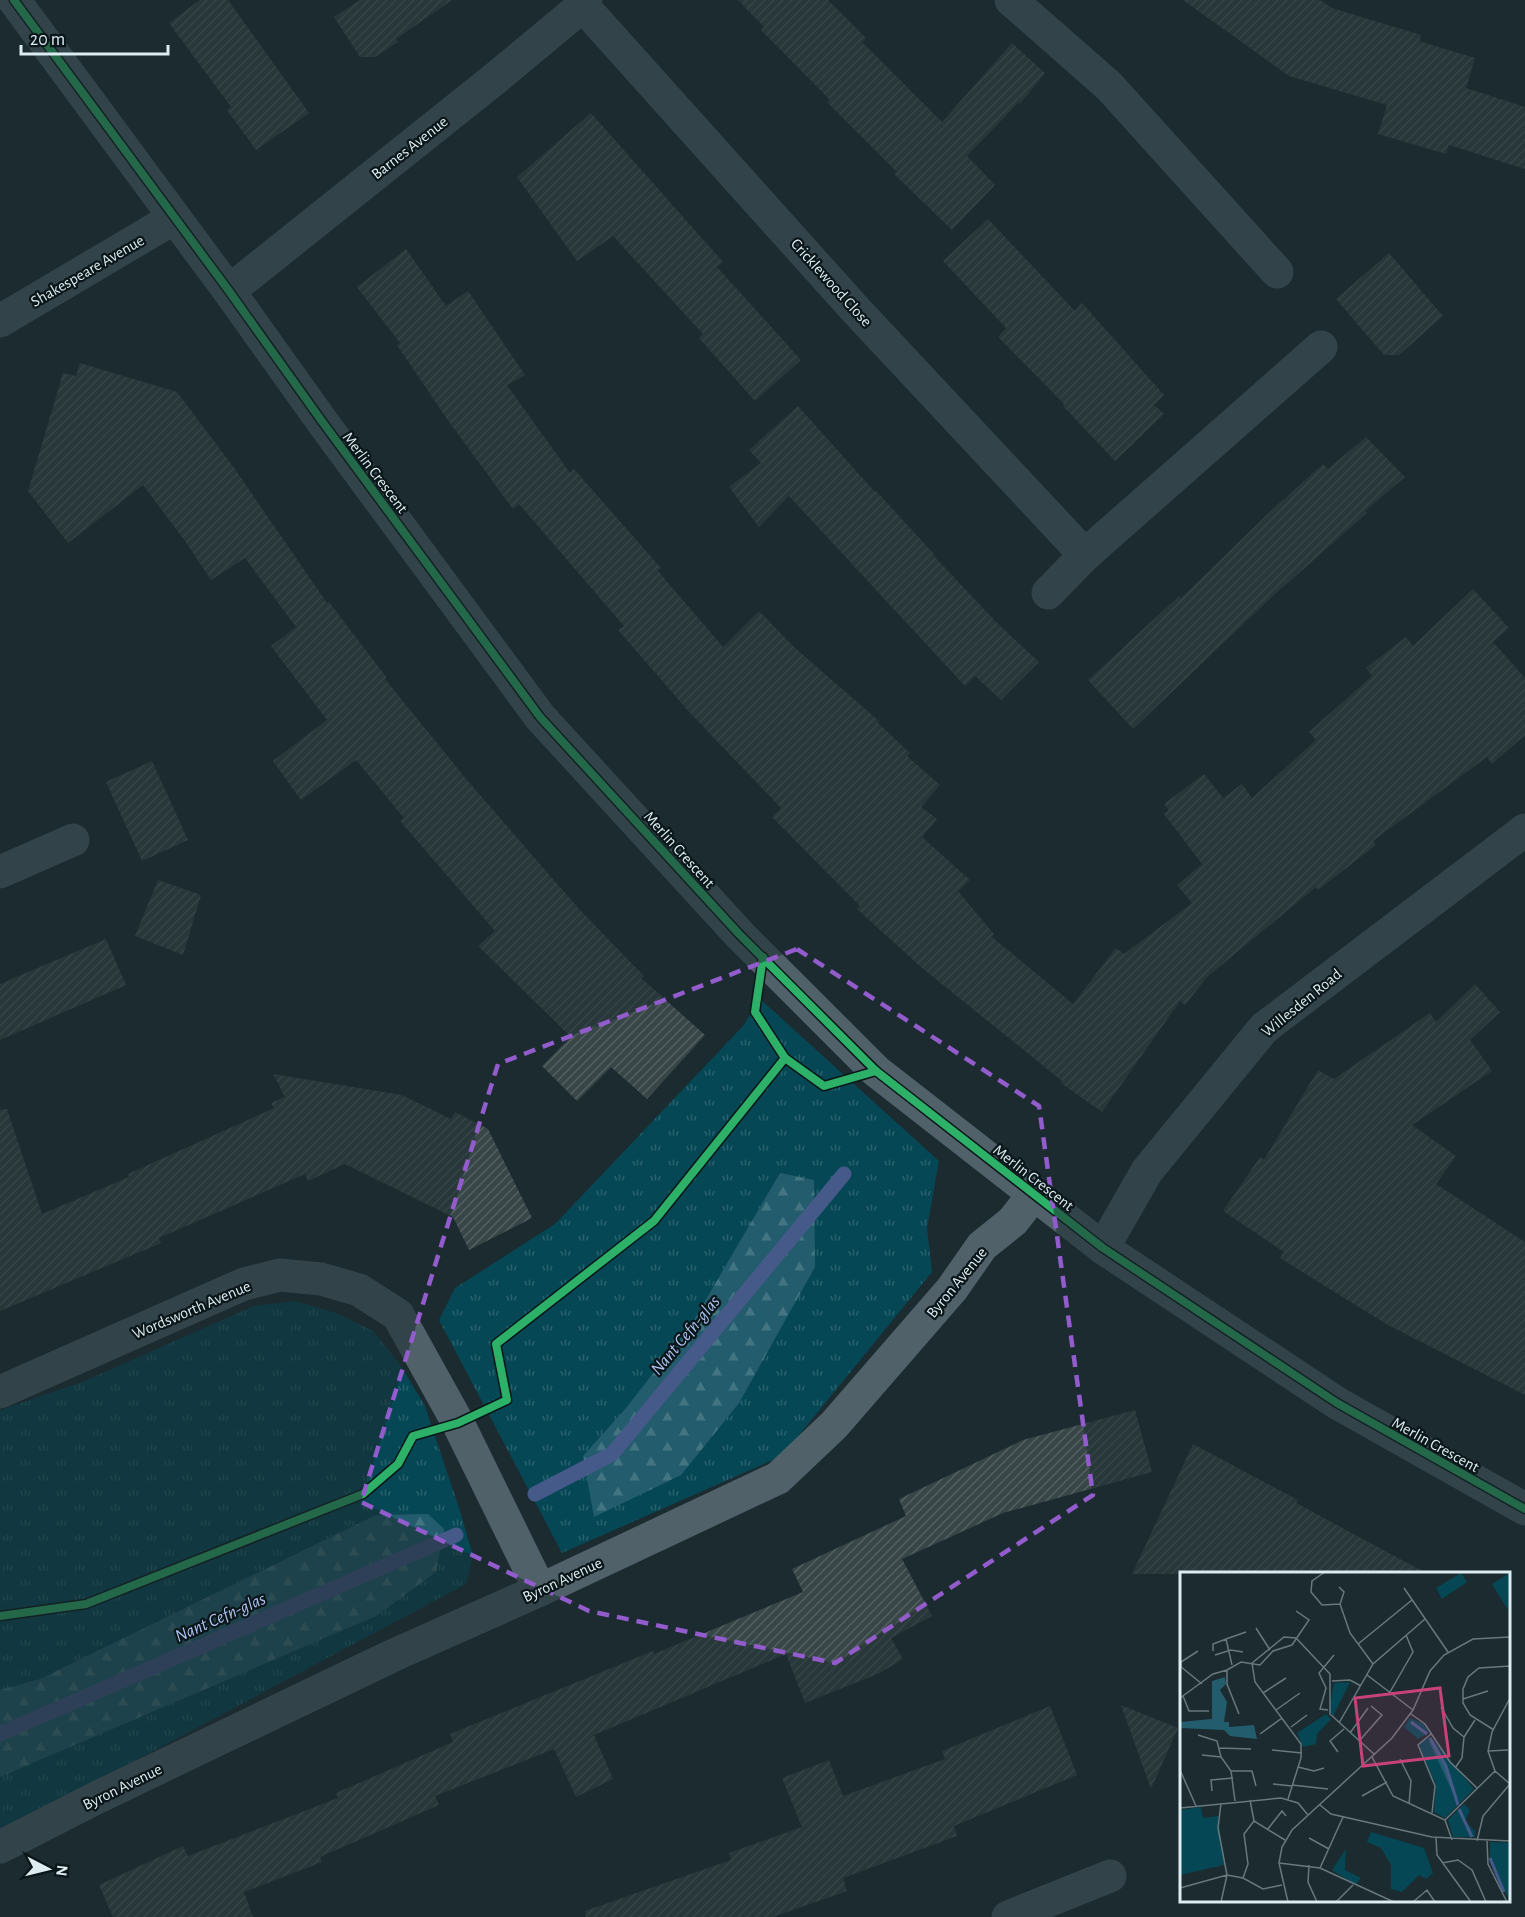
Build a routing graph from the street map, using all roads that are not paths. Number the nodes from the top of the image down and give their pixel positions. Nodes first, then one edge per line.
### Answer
1 (14, 0) edge
2 (1011, 0) edge
3 (583, 4) edge
4 (174, 218) junction
5 (1277, 272) dead end
6 (230, 291) junction
7 (0, 321) edge
8 (1321, 347) dead end
9 (1085, 555) junction
10 (1048, 593) dead end
11 (1525, 831) edge
12 (73, 840) dead end
13 (0, 872) edge
14 (1034, 1194) junction
15 (1103, 1248) junction
16 (0, 1392) edge
17 (1525, 1509) edge
18 (540, 1590) junction
19 (0, 1847) edge
20 (1110, 1876) dead end
21 (1008, 1917) edge

1 - 4 street, Merlin Crescent
2 - 5 street
3 - 6 street, Barnes Avenue
3 - 9 street, Cricklewood Close
4 - 6 street, Merlin Crescent
4 - 7 street, Shakespeare Avenue
6 - 14 street, Merlin Crescent
8 - 9 street
9 - 10 street
11 - 15 street, Willesden Road
12 - 13 street
14 - 15 street, Merlin Crescent
14 - 18 street, Byron Avenue
15 - 17 street, Merlin Crescent
16 - 18 street, Wordsworth Avenue
18 - 19 street, Byron Avenue
20 - 21 street

